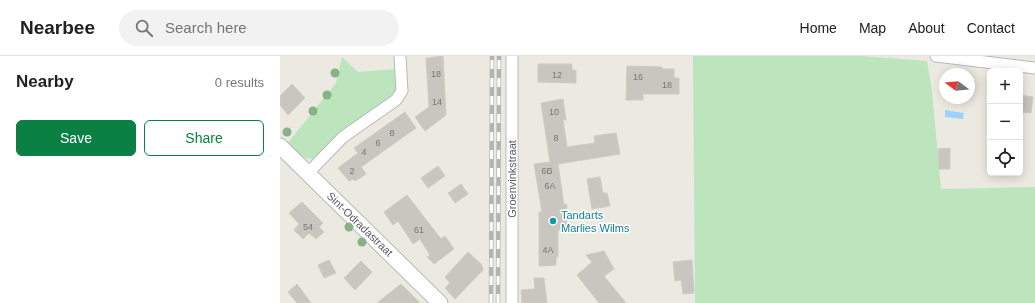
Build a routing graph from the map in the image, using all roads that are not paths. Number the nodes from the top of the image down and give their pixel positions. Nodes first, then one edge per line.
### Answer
1 (400, 56) edge
2 (512, 56) edge
3 (936, 56) edge
4 (1035, 68) edge
5 (280, 146) edge
6 (308, 173) junction
7 (440, 303) edge
8 (512, 303) edge

1 - 6 street
2 - 8 street, Groenvinkstraat
3 - 4 street
5 - 6 street, Sint-Odradastraat
6 - 7 street, Sint-Odradastraat

